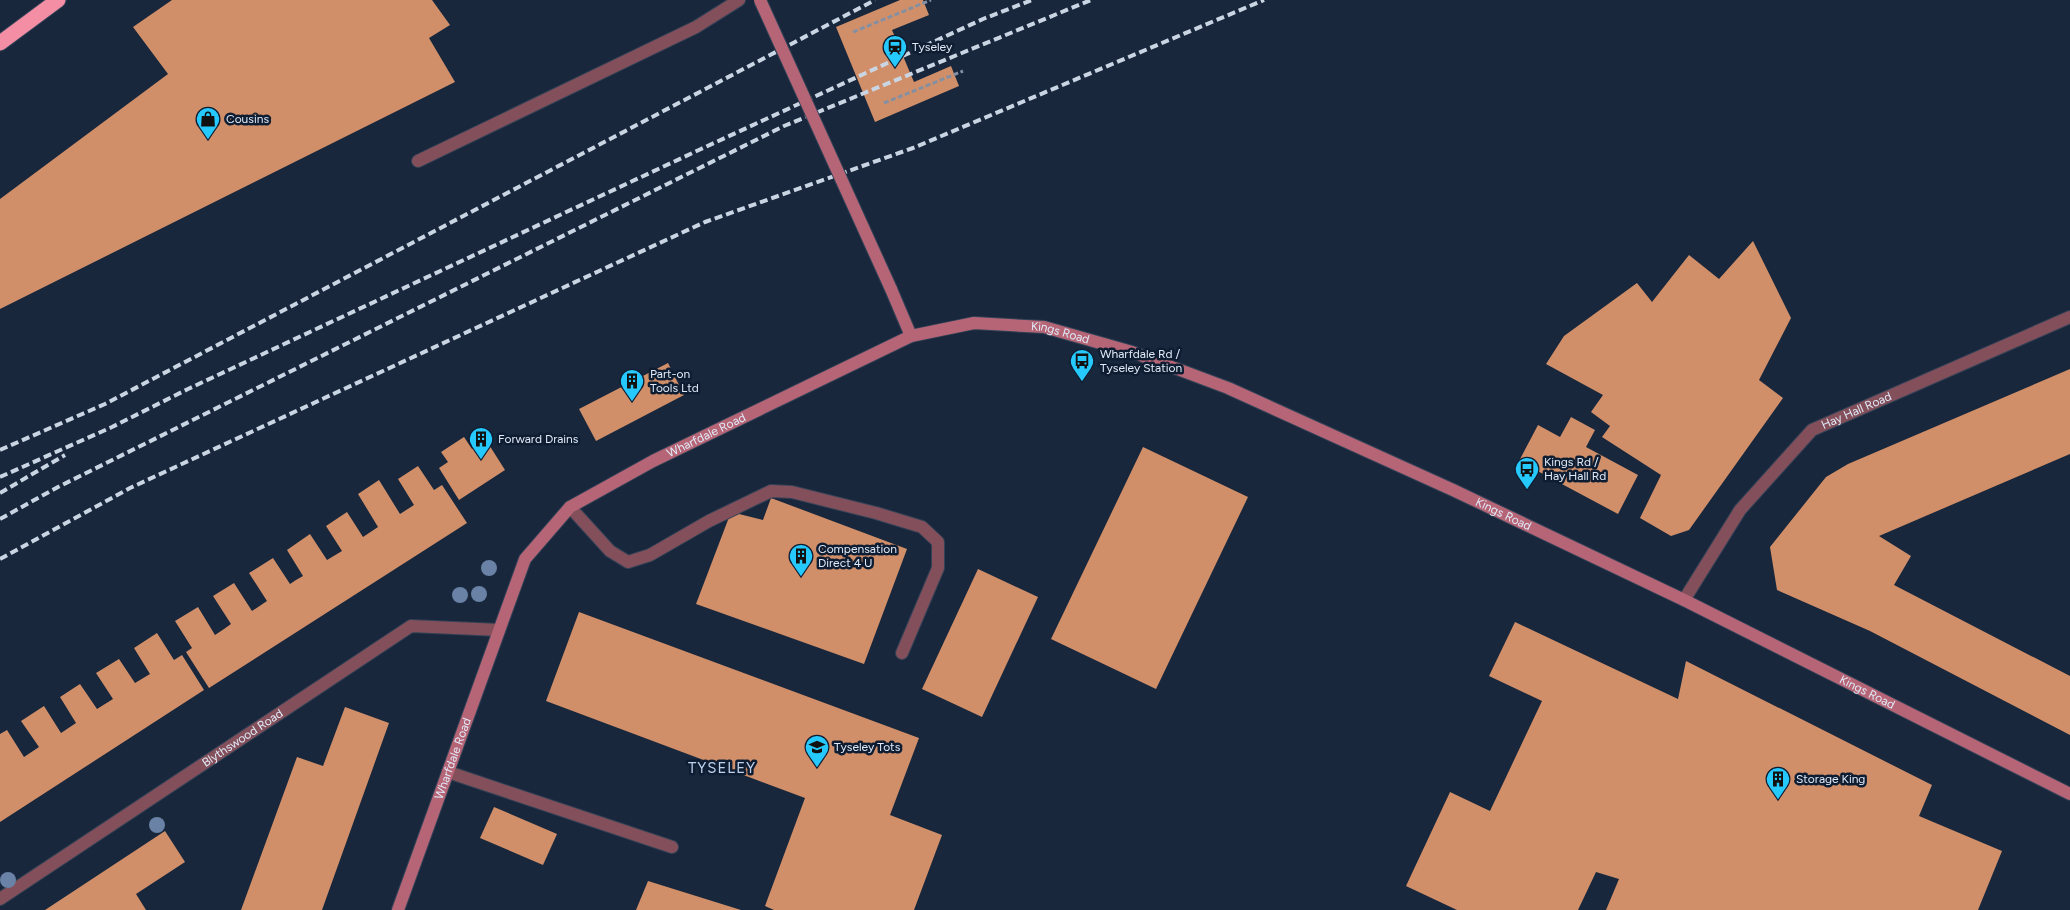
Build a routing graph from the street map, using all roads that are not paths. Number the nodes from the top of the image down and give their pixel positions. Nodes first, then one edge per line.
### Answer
1 (58, 0) edge
2 (739, 0) edge
3 (760, 0) edge
4 (0, 43) edge
5 (418, 161) dead end
6 (2070, 317) edge
7 (911, 336) junction
8 (570, 507) junction
9 (1684, 600) junction
10 (500, 630) junction
11 (902, 653) dead end
12 (448, 772) junction
13 (2070, 794) edge
14 (672, 847) dead end
15 (0, 899) edge
16 (398, 910) edge

1 - 4 highway
2 - 5 street
3 - 7 street, bridge
6 - 9 street, Hay Hall Road
7 - 8 street, Wharfdale Road
7 - 9 street, Kings Road
8 - 10 street, Wharfdale Road
8 - 11 street
9 - 13 street, Kings Road
10 - 12 street, Wharfdale Road
10 - 15 street, Blythswood Road
12 - 14 street
12 - 16 street, Wharfdale Road

